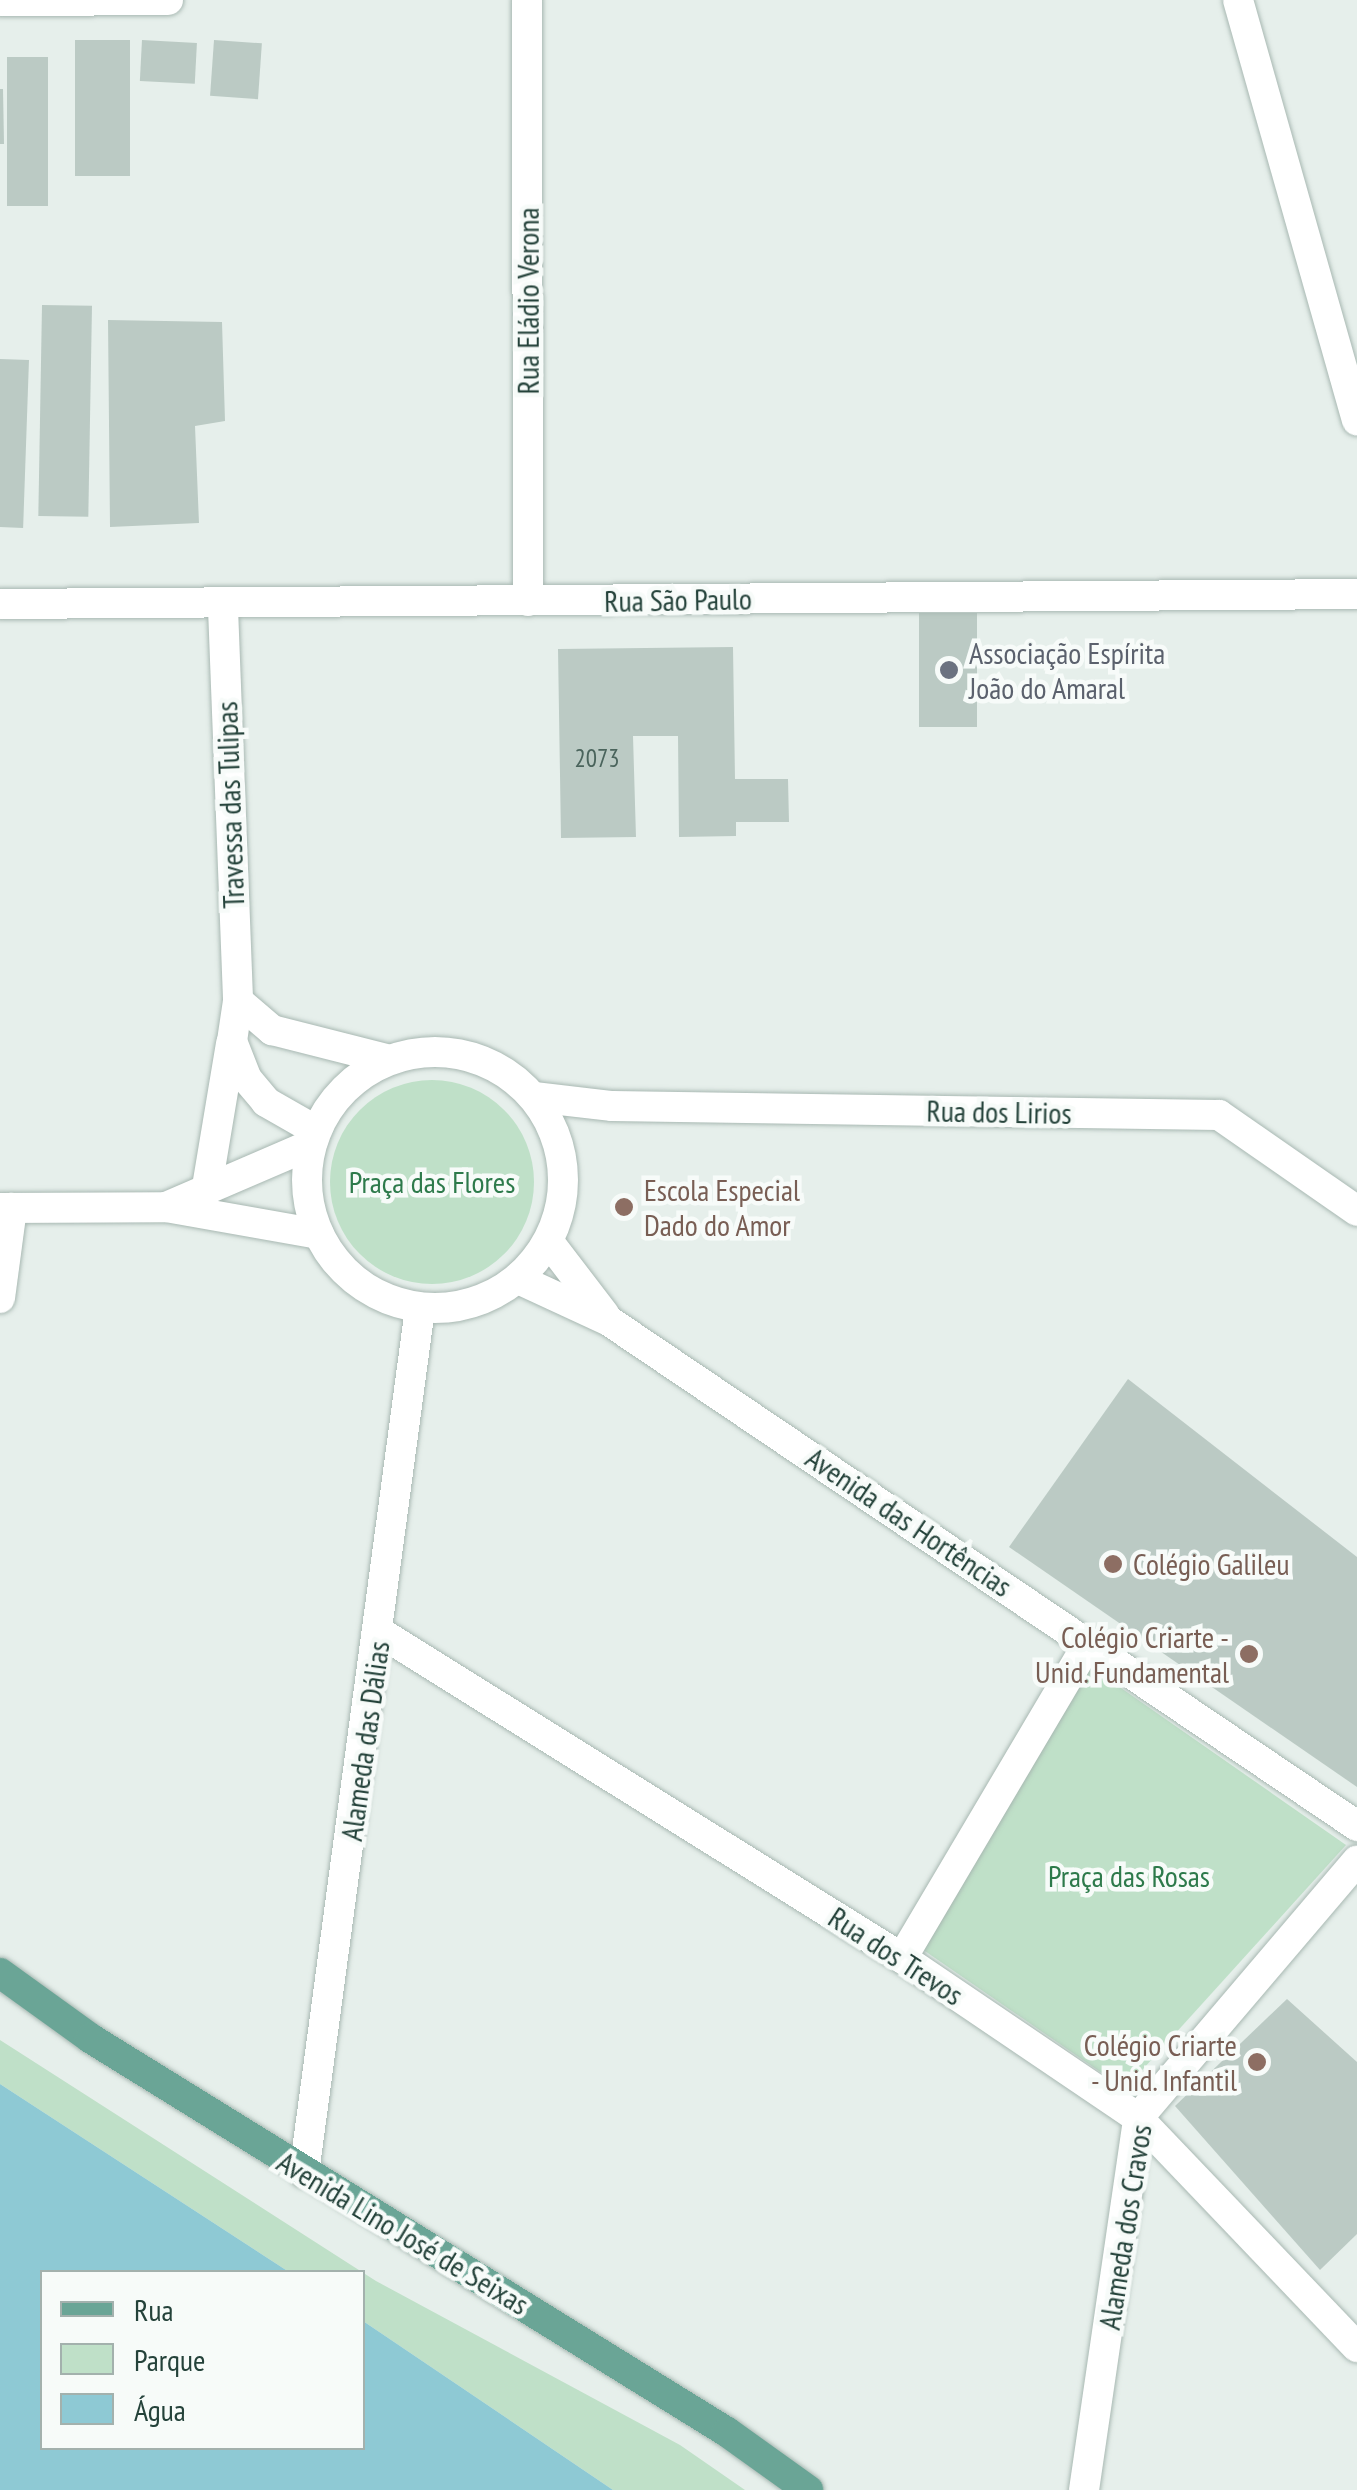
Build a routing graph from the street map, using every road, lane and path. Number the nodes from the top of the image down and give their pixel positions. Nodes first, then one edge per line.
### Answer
1 (168, 0) edge
2 (528, 0) edge
3 (1238, 0) edge
4 (0, 1) edge
5 (1357, 420) edge
6 (1357, 594) edge
7 (528, 601) junction
8 (0, 604) edge
9 (223, 608) junction
10 (238, 1002) junction
11 (232, 1041) junction
12 (387, 1059) junction
13 (534, 1097) junction
14 (612, 1106) junction
15 (313, 1137) junction
16 (558, 1141) junction
17 (207, 1187) junction
18 (166, 1206) junction
19 (6, 1208) edge
20 (1357, 1211) edge
21 (318, 1234) junction
22 (549, 1242) junction
23 (518, 1279) junction
24 (0, 1298) edge
25 (420, 1308) junction
26 (609, 1321) junction
27 (380, 1633) junction
28 (1089, 1642) junction
29 (1357, 1826) edge
30 (1357, 1862) edge
31 (902, 1958) junction
32 (0, 1973) edge
33 (1138, 2118) junction
34 (304, 2173) junction
35 (1357, 2347) edge
36 (808, 2490) edge
37 (1084, 2490) edge

1 - 4 street
2 - 7 street, Rua Eládio Verona
3 - 5 street
6 - 7 street, Rua São Paulo
7 - 9 street, Rua São Paulo
8 - 9 street, Rua São Paulo
9 - 10 street, Travessa das Tulipas
10 - 11 street, Travessa das Tulipas
10 - 12 street
11 - 15 street
11 - 17 street, Travessa das Tulipas
12 - 13 street
12 - 15 street
13 - 14 street, Rua dos Lirios
13 - 16 street
14 - 16 street
14 - 20 street, Rua dos Lirios
15 - 17 street
15 - 21 street
16 - 22 street
17 - 18 street
18 - 19 street
18 - 21 street
19 - 24 street
21 - 25 street
22 - 23 street
22 - 26 street, Avenida das Hortências
23 - 25 street
23 - 26 street, Avenida das Hortências
25 - 27 street, Alameda das Dálias
26 - 28 street, Avenida das Hortências
27 - 31 street, Rua dos Trevos
27 - 34 street, Alameda das Dálias
28 - 29 street, Avenida das Hortências
28 - 31 street
30 - 33 street, Alameda dos Cravos
31 - 33 street, Rua dos Trevos
32 - 34 main road, Avenida Lino José de Seixas
33 - 35 street, Rua dos Trevos
33 - 37 street, Alameda dos Cravos
34 - 36 main road, Avenida Lino José de Seixas

